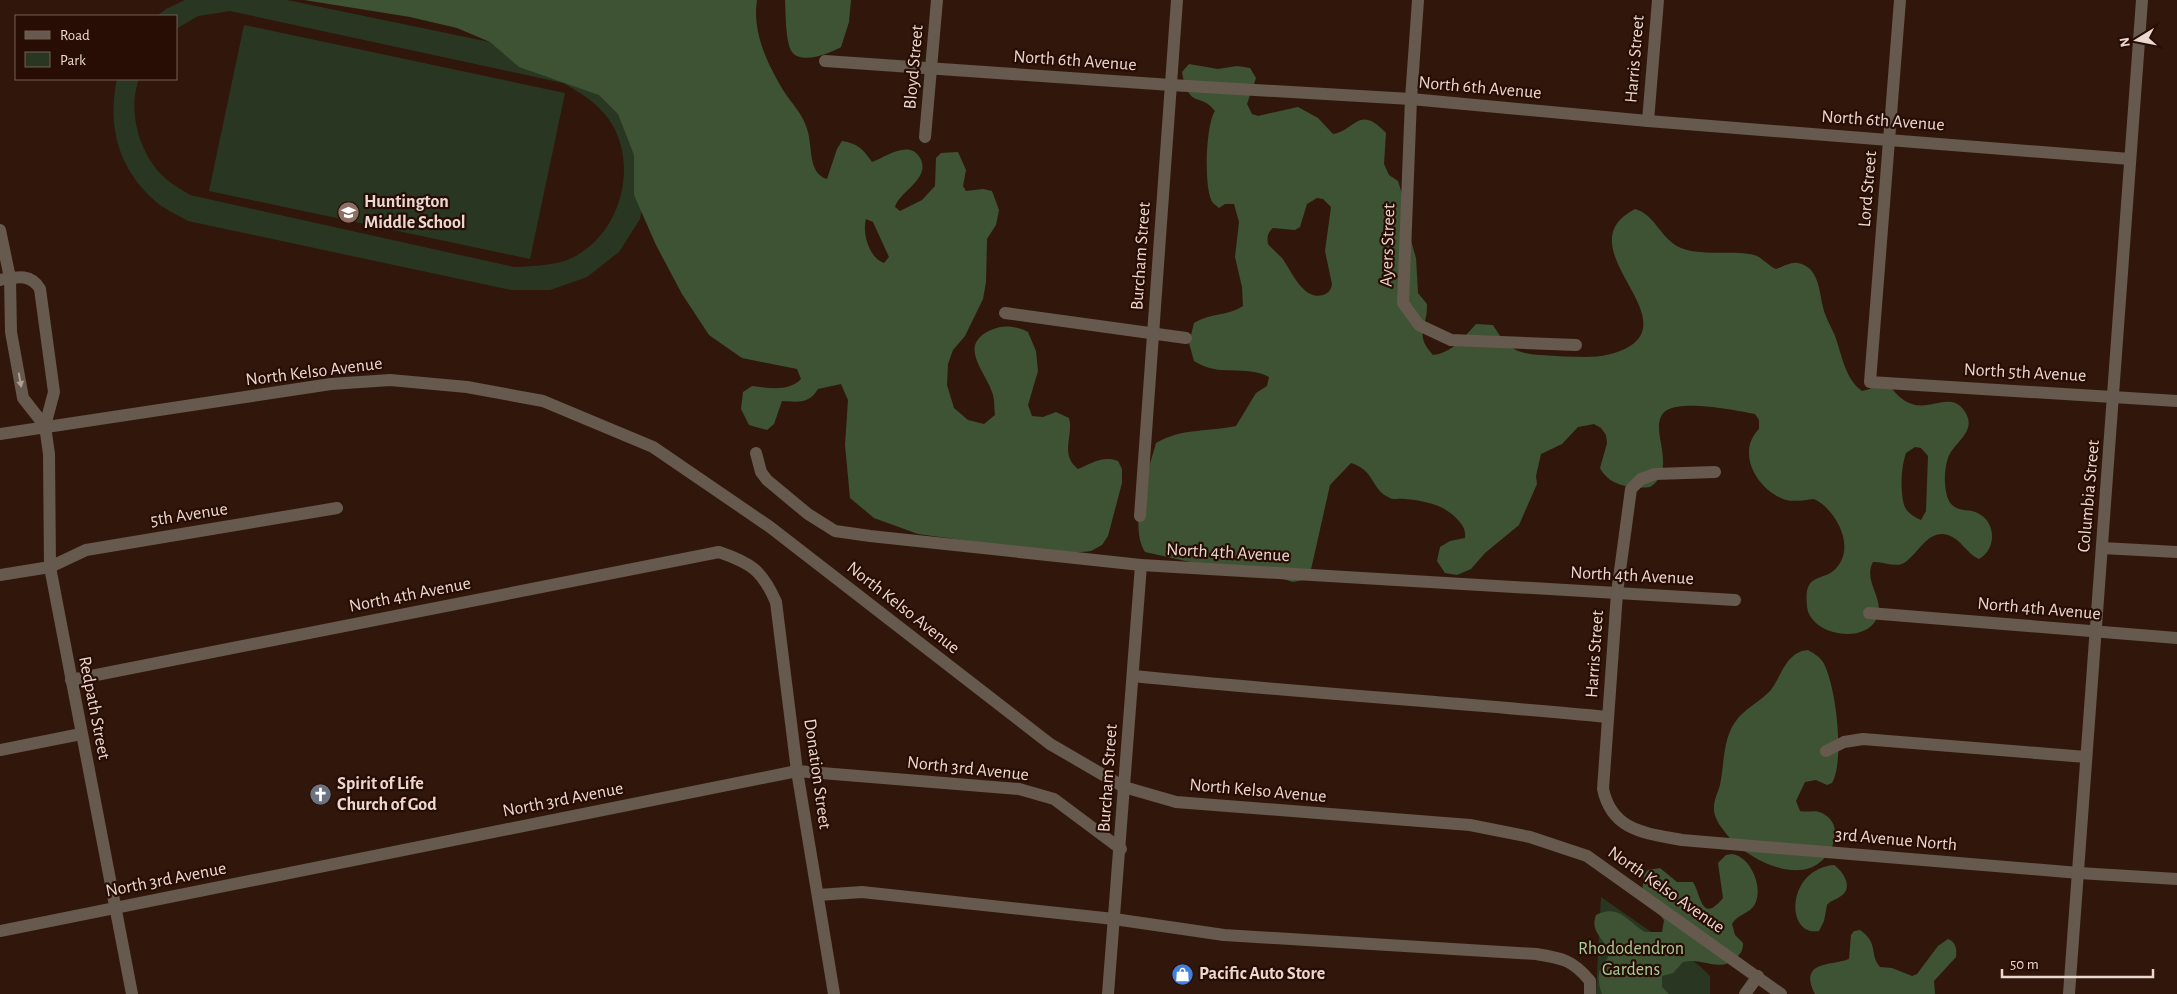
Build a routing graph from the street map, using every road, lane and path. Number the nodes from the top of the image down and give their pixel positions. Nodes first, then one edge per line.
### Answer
1 (937, 0) edge
2 (1177, 0) edge
3 (1418, 0) edge
4 (1658, 0) edge
5 (1900, 0) edge
6 (2142, 0) edge
7 (825, 61) dead end
8 (933, 68) junction
9 (1171, 85) junction
10 (1411, 99) junction
11 (1648, 122) junction
12 (925, 137) dead end
13 (1890, 139) junction
14 (2130, 159) junction
15 (0, 230) edge
16 (5, 279) edge
17 (1005, 313) dead end
18 (1153, 334) junction
19 (1186, 338) dead end
20 (1576, 345) dead end
21 (1870, 382) joint
22 (2115, 396) junction
23 (2177, 401) edge
24 (45, 426) junction
25 (0, 434) edge
26 (756, 453) dead end
27 (1715, 472) dead end
28 (337, 508) dead end
29 (1140, 516) dead end
30 (2102, 548) junction
31 (2177, 552) edge
32 (1141, 565) junction
33 (753, 566) joint
34 (50, 567) junction
35 (0, 575) edge
36 (1618, 593) junction
37 (1735, 600) dead end
38 (1869, 613) dead end
39 (2095, 632) junction
40 (2177, 638) edge
41 (1133, 676) junction
42 (71, 680) junction
43 (1608, 717) junction
44 (81, 734) junction
45 (0, 750) edge
46 (1826, 751) dead end
47 (2086, 758) junction
48 (797, 771) junction
49 (1124, 787) junction
50 (1616, 818) joint
51 (1121, 849) junction
52 (2079, 873) junction
53 (2177, 880) edge
54 (818, 895) junction
55 (115, 908) junction
56 (1114, 920) junction
57 (0, 931) edge
58 (1758, 976) junction
59 (1590, 988) edge
60 (132, 994) edge
61 (834, 994) edge
62 (1108, 994) edge
63 (1745, 994) edge
64 (1782, 994) edge
65 (2069, 994) edge

1 - 8 street, Bloyd Street
2 - 9 street, Burcham Street
3 - 10 street, Ayers Street
4 - 11 street, Harris Street
5 - 13 street, Lord Street
6 - 14 street, Columbia Street
7 - 8 street, North 6th Avenue
8 - 9 street, North 6th Avenue
8 - 12 street, Bloyd Street
9 - 10 street, North 6th Avenue
9 - 18 street, Burcham Street
10 - 11 street, North 6th Avenue
10 - 20 street, Ayers Street
11 - 13 street, North 6th Avenue
13 - 14 street, North 6th Avenue
13 - 21 street, Lord Street
14 - 22 street, Columbia Street
15 - 16 street
16 -> 24 street
16 - 24 street
17 - 18 street
18 - 19 street
18 - 29 street, Burcham Street
21 - 22 street, North 5th Avenue
22 - 23 street, North 5th Avenue
22 - 30 street, Columbia Street
24 - 25 street, North Kelso Avenue
24 - 34 street, Redpath Street
24 - 49 street, North Kelso Avenue
26 - 32 street, North 4th Avenue
27 - 36 street, Harris Street
28 - 34 street, 5th Avenue
30 - 31 street
30 - 39 street, Columbia Street
32 - 36 street, North 4th Avenue
32 - 41 street, Burcham Street
33 - 42 street, North 4th Avenue
33 - 48 street, Donation Street
34 - 35 street, 5th Avenue
34 - 42 street, Redpath Street
36 - 37 street, North 4th Avenue
36 - 43 street, Harris Street
38 - 39 street, North 4th Avenue
39 - 40 street, North 4th Avenue
39 - 47 street, Columbia Street
41 - 43 street
41 - 49 street, Burcham Street
42 - 44 street, Redpath Street
43 - 50 street, Harris Street
44 - 45 street
44 - 55 street, Redpath Street
46 - 47 street
47 - 52 street, Columbia Street
48 - 51 street, North 3rd Avenue
48 - 54 street, Donation Street
48 - 55 street, North 3rd Avenue
49 - 51 street, Burcham Street
49 - 58 street, North Kelso Avenue
50 - 52 street, 3rd Avenue North
51 - 56 street, Burcham Street
52 - 53 street, 3rd Avenue North
52 - 65 street, Columbia Street
54 - 56 street
54 - 61 street, Donation Street
55 - 57 street, North 3rd Avenue
55 - 60 street, Redpath Street
56 - 59 street
56 - 62 street, Burcham Street
58 - 63 street
58 - 64 street, North Kelso Avenue

